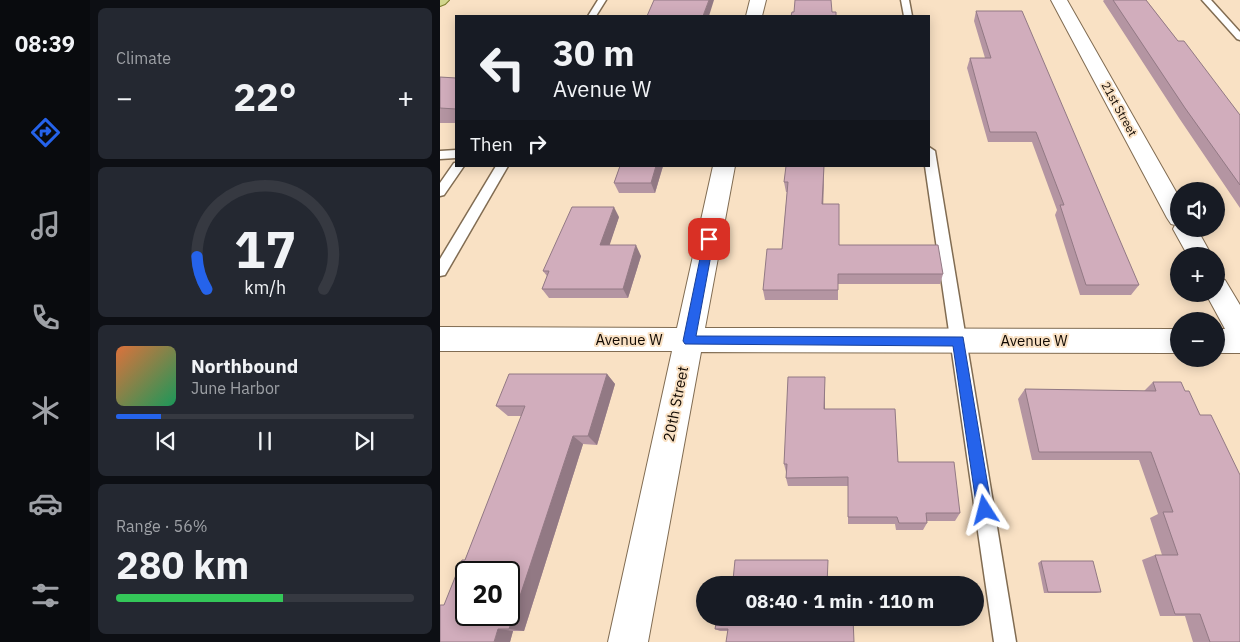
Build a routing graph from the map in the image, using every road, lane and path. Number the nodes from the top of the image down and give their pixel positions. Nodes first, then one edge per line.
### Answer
1 (602, 0) edge
2 (758, 0) edge
3 (905, 0) edge
4 (1059, 0) edge
5 (1206, 0) edge
6 (593, 15) edge
7 (754, 15) edge
8 (908, 15) edge
9 (1240, 37) edge
10 (455, 154) edge
11 (440, 155) edge
12 (930, 157) edge
13 (457, 167) edge
14 (501, 167) edge
15 (724, 167) edge
16 (440, 192) edge
17 (1170, 202) edge
18 (440, 270) edge
19 (1224, 302) edge
20 (1240, 330) edge
21 (440, 339) edge
22 (689, 341) junction
23 (959, 341) junction
24 (1170, 341) edge
25 (1225, 341) edge
26 (1240, 341) edge
27 (628, 642) edge
28 (1005, 642) edge

1 - 6 lane
2 - 7 street
3 - 8 lane
4 - 17 street, 21st Street
5 - 9 lane
10 - 11 lane
12 - 23 lane
13 - 16 lane
14 - 18 lane
15 - 22 street, 20th Street
19 - 20 street
21 - 22 street, Avenue W
22 - 23 street, Avenue W
22 - 27 street, 20th Street
23 - 24 street, Avenue W
23 - 28 lane
25 - 26 street

